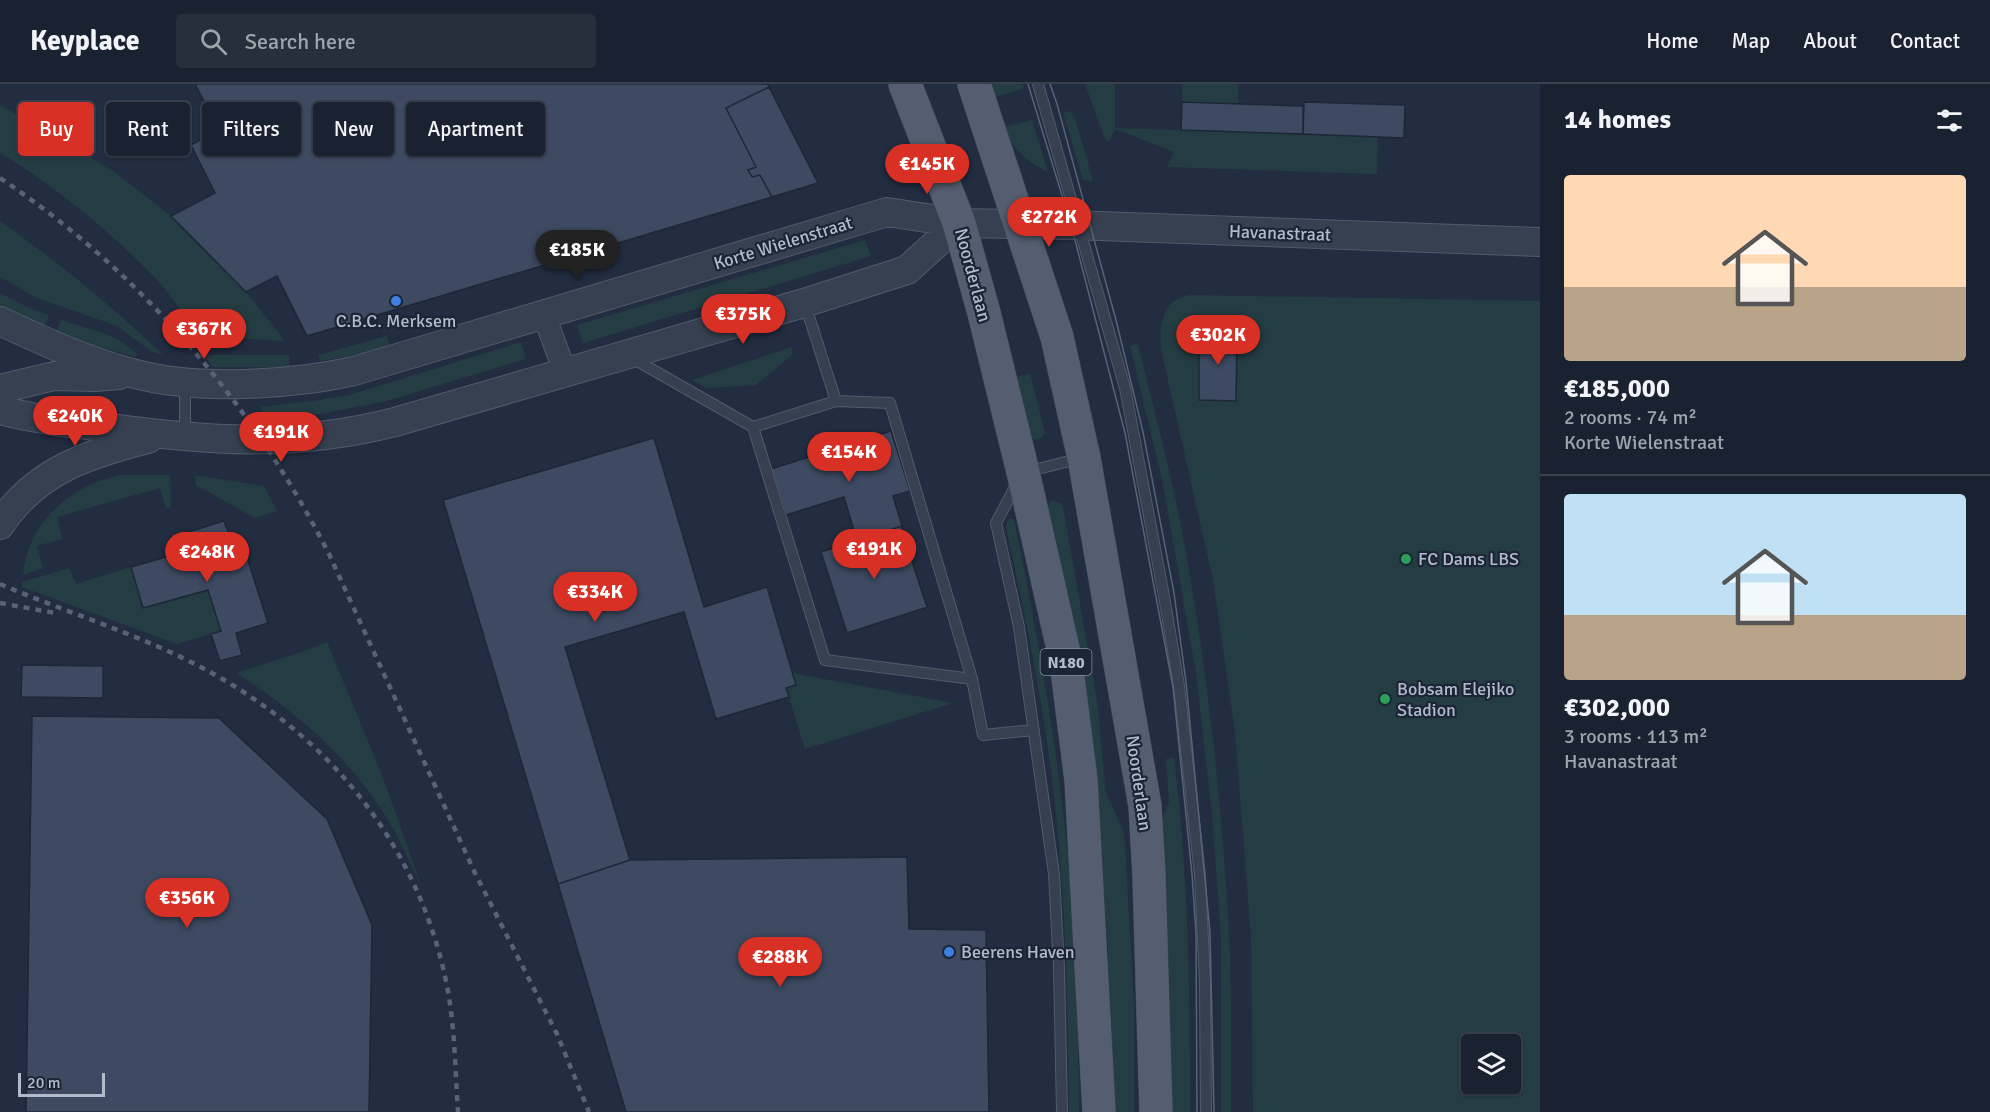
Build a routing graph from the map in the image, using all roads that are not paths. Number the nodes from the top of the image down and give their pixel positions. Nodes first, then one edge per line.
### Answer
1 (905, 84) edge
2 (974, 84) edge
3 (1038, 84) edge
4 (959, 224) junction
5 (1020, 224) junction
6 (1080, 225) junction
7 (1540, 242) edge
8 (804, 303) junction
9 (544, 315) junction
10 (0, 321) edge
11 (627, 355) junction
12 (565, 372) junction
13 (133, 374) junction
14 (185, 382) junction
15 (0, 389) edge
16 (836, 401) junction
17 (0, 410) edge
18 (753, 427) junction
19 (173, 436) junction
20 (1084, 458) junction
21 (1023, 472) junction
22 (0, 525) edge
23 (972, 679) junction
24 (1034, 730) junction
25 (1062, 1112) edge
26 (1099, 1112) edge
27 (1156, 1112) edge
28 (1206, 1112) edge

1 - 4 main road, Noorderlaan / N180
2 - 5 main road, Noorderlaan / N180
3 - 6 lane
4 - 5 street, Korte Wielenstraat
4 - 8 street
4 - 9 street, Korte Wielenstraat
4 - 21 main road, Noorderlaan / N180
5 - 6 street, Havanastraat
5 - 20 main road, Noorderlaan / N180
6 - 7 street, Havanastraat
6 - 28 lane
8 - 11 street
8 - 16 lane
9 - 12 street
9 - 14 street, Korte Wielenstraat
10 - 13 street, Korte Wielenstraat
11 - 12 street
11 - 18 lane
12 - 19 street
13 - 14 street, Korte Wielenstraat
13 - 15 street, Korte Wielenstraat
14 - 19 lane
16 - 18 lane
16 - 23 lane
17 - 19 street
18 - 23 lane
19 - 22 street
20 - 21 lane
20 - 27 main road, Noorderlaan / N180
21 - 24 lane
21 - 26 main road, Noorderlaan / N180
23 - 24 lane
24 - 25 lane

